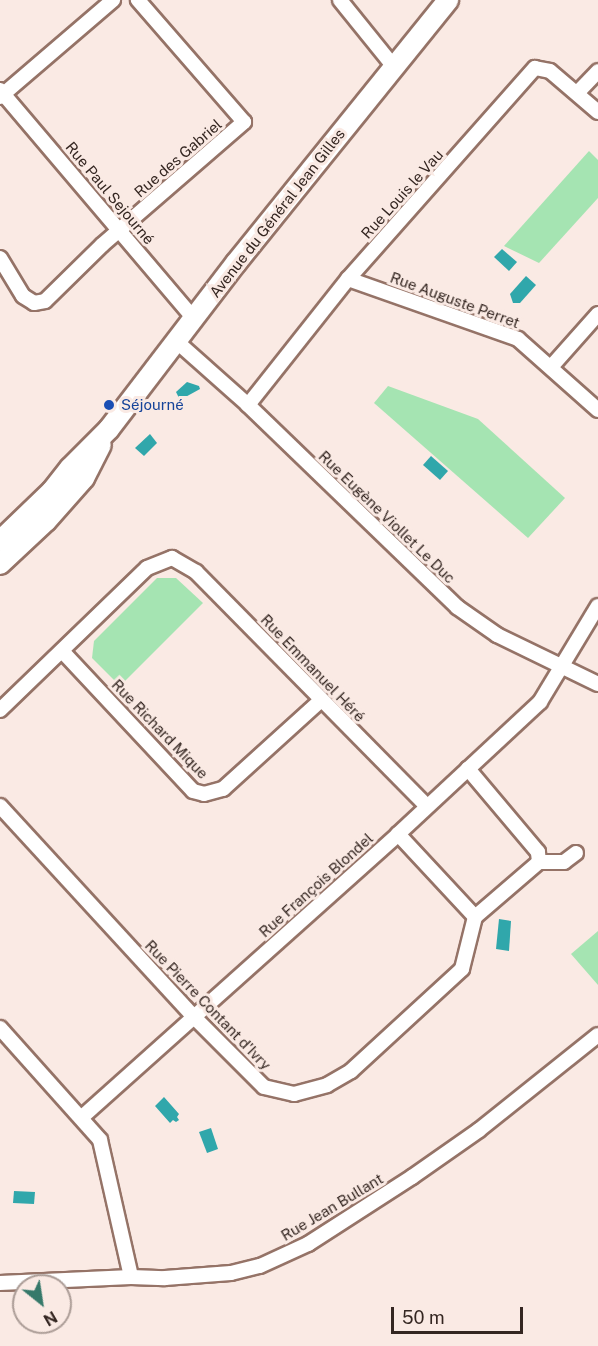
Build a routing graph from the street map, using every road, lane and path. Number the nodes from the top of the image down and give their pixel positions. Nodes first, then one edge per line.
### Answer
1 (113, 0) edge
2 (138, 0) edge
3 (340, 0) edge
4 (448, 0) edge
5 (394, 67) junction
6 (598, 71) edge
7 (578, 92) junction
8 (1, 93) edge
9 (598, 112) edge
10 (120, 230) junction
11 (0, 258) edge
12 (348, 279) junction
13 (194, 319) junction
14 (595, 323) edge
15 (176, 341) junction
16 (551, 367) junction
17 (248, 405) junction
18 (598, 410) edge
19 (109, 429) junction
20 (0, 541) edge
21 (0, 564) edge
22 (598, 606) edge
23 (63, 652) junction
24 (561, 668) junction
25 (598, 684) edge
26 (321, 700) junction
27 (0, 710) edge
28 (468, 769) junction
29 (0, 806) edge
30 (427, 806) junction
31 (398, 834) junction
32 (576, 853) dead end
33 (539, 862) junction
34 (475, 917) junction
35 (193, 1016) junction
36 (0, 1028) edge
37 (598, 1035) edge
38 (82, 1117) junction
39 (131, 1277) junction
40 (0, 1283) edge

1 - 8 street
2 - 10 street, Rue des Gabriel
3 - 5 street
4 - 5 main road, Avenue du Général Jean Gilles
5 - 13 main road, Avenue du Général Jean Gilles
6 - 7 street
7 - 9 street, Rue Louis le Vau
7 - 12 street, Rue Louis le Vau
8 - 10 street, Rue Paul Sejourné
10 - 11 street
10 - 13 street, Rue Paul Sejourné
12 - 16 street, Rue Auguste Perret
12 - 17 street, Rue Louis le Vau
13 - 15 main road, Avenue du Général Jean Gilles
14 - 16 street
15 - 17 street, Rue Eugène Viollet Le Duc
15 - 19 main road, Avenue du Général Jean Gilles
16 - 18 street, Rue Auguste Perret
17 - 24 street, Rue Eugène Viollet Le Duc
19 - 20 main road, Avenue du Général Jean Gilles
19 - 21 main road, Avenue du Général Jean Gilles
22 - 24 street, Rue François Blondel
23 - 26 street, Rue Emmanuel Héré
23 - 26 street, Rue Richard Mique
23 - 27 street
24 - 25 street, Rue Eugène Viollet Le Duc
24 - 28 street, Rue François Blondel
26 - 30 street, Rue Emmanuel Héré
28 - 30 street, Rue François Blondel
28 - 33 street
29 - 35 street, Rue Pierre Contant d'Ivry
30 - 31 street, Rue François Blondel
31 - 34 street
31 - 35 street, Rue François Blondel
32 - 33 street
33 - 34 street
34 - 35 street, Rue Pierre Contant d'Ivry
35 - 38 street, Rue François Blondel
36 - 38 street
37 - 39 street, Rue Jean Bullant
38 - 39 street
39 - 40 street, Rue Jean Bullant

